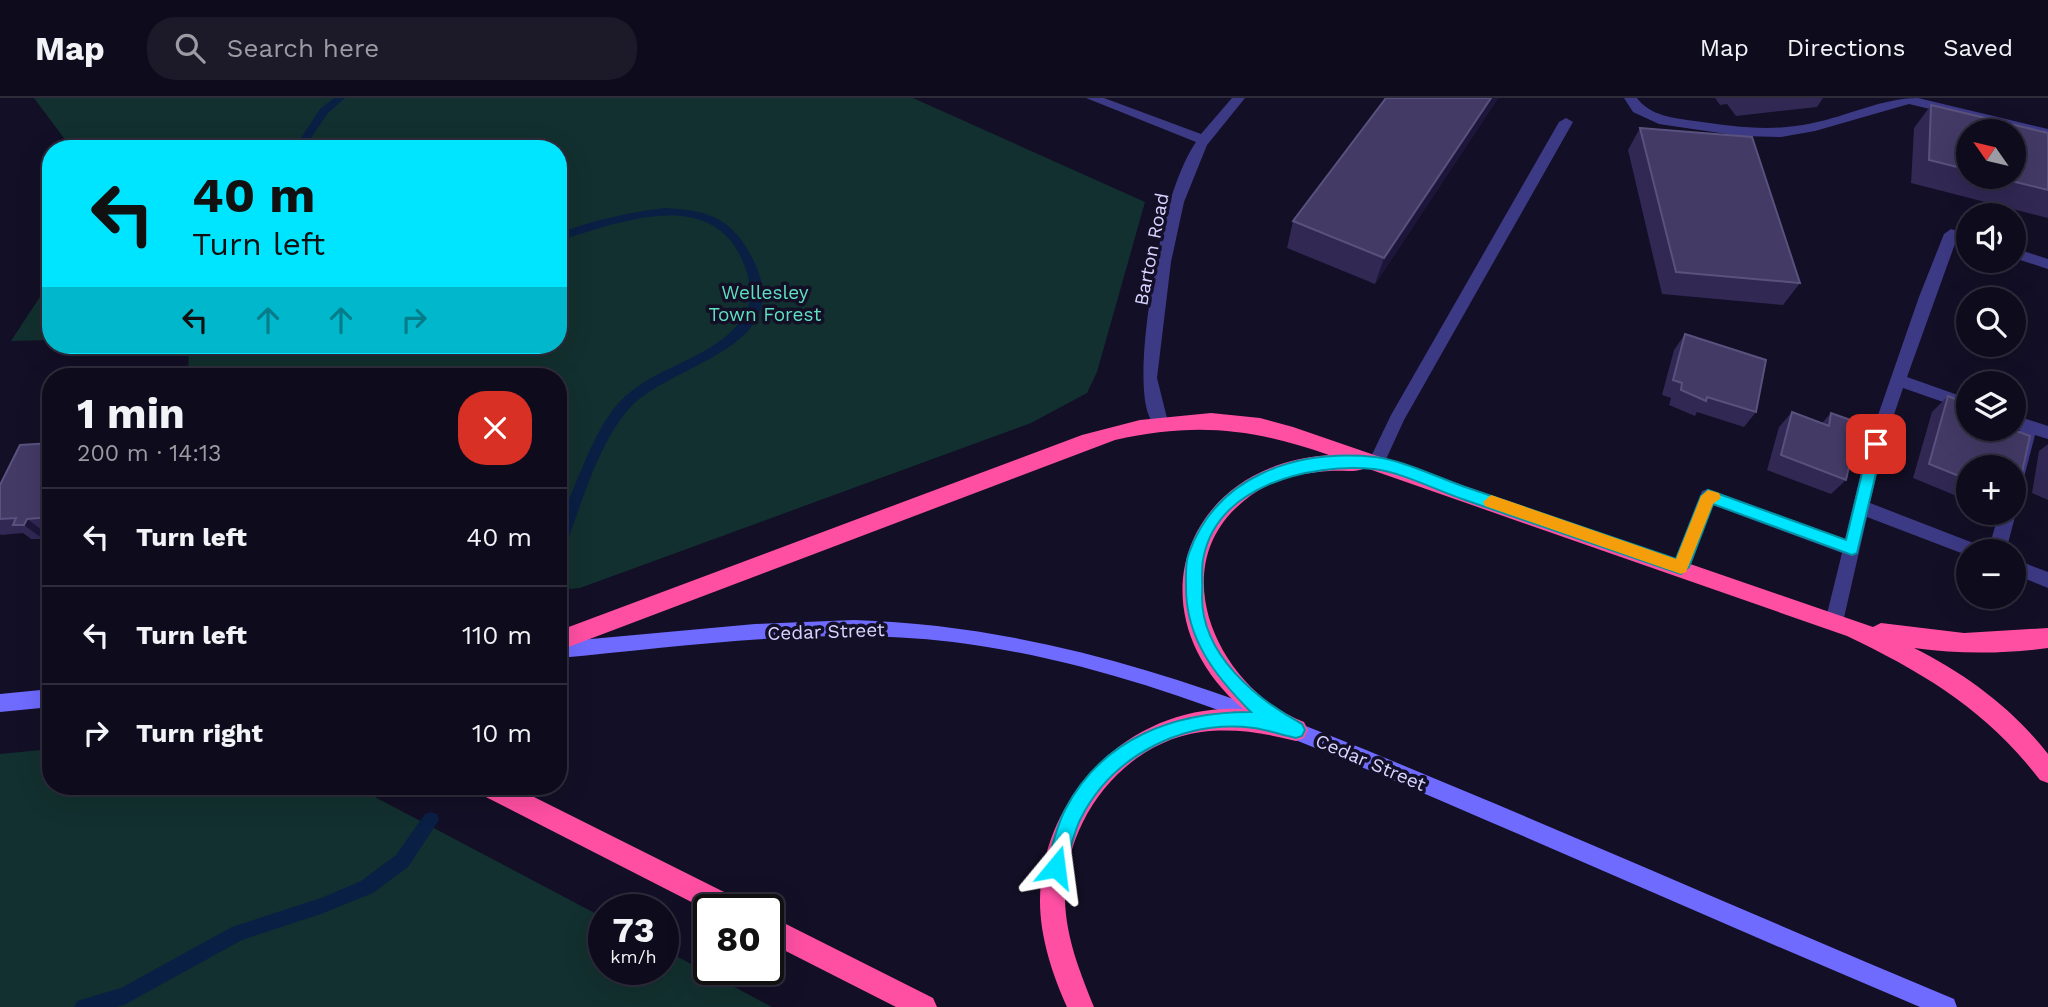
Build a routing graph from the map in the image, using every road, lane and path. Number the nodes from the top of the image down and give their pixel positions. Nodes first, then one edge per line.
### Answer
1 (1092, 98) edge
2 (1238, 98) edge
3 (1630, 98) edge
4 (1908, 99) edge
5 (1566, 122) dead end
6 (2048, 133) edge
7 (1204, 140) junction
8 (1956, 236) edge
9 (2026, 257) edge
10 (2045, 263) edge
11 (2048, 278) edge
12 (1898, 380) junction
13 (1956, 400) edge
14 (1160, 422) junction
15 (2026, 425) edge
16 (2048, 433) edge
17 (1377, 463) junction
18 (1861, 507) junction
19 (1956, 544) edge
20 (1852, 549) junction
21 (1681, 567) junction
22 (2026, 571) edge
23 (2048, 580) edge
24 (1844, 625) junction
25 (567, 637) edge
26 (2048, 638) edge
27 (567, 649) edge
28 (42, 699) edge
29 (0, 703) edge
30 (1296, 730) junction
31 (2048, 772) edge
32 (506, 795) edge
33 (701, 894) edge
34 (784, 936) edge
35 (1937, 1003) edge
36 (924, 1007) edge
37 (1082, 1007) edge

1 - 7 lane
2 - 7 lane, Barton Road
3 - 4 lane
4 - 6 lane
5 - 17 lane
7 - 14 lane, Barton Road
8 - 12 lane
9 - 10 lane
10 - 11 lane
12 - 13 lane
12 - 18 lane
14 - 17 highway
14 - 25 highway
15 - 16 lane
17 - 21 highway
17 - 30 highway
18 - 19 lane
18 - 20 lane
20 - 21 lane
20 - 24 lane
21 - 24 highway
22 - 23 lane
24 - 26 highway
24 - 31 highway
27 - 30 main road, Cedar Street
28 - 29 main road
30 - 35 main road, Cedar Street
30 - 37 highway
32 - 33 highway
34 - 36 highway

